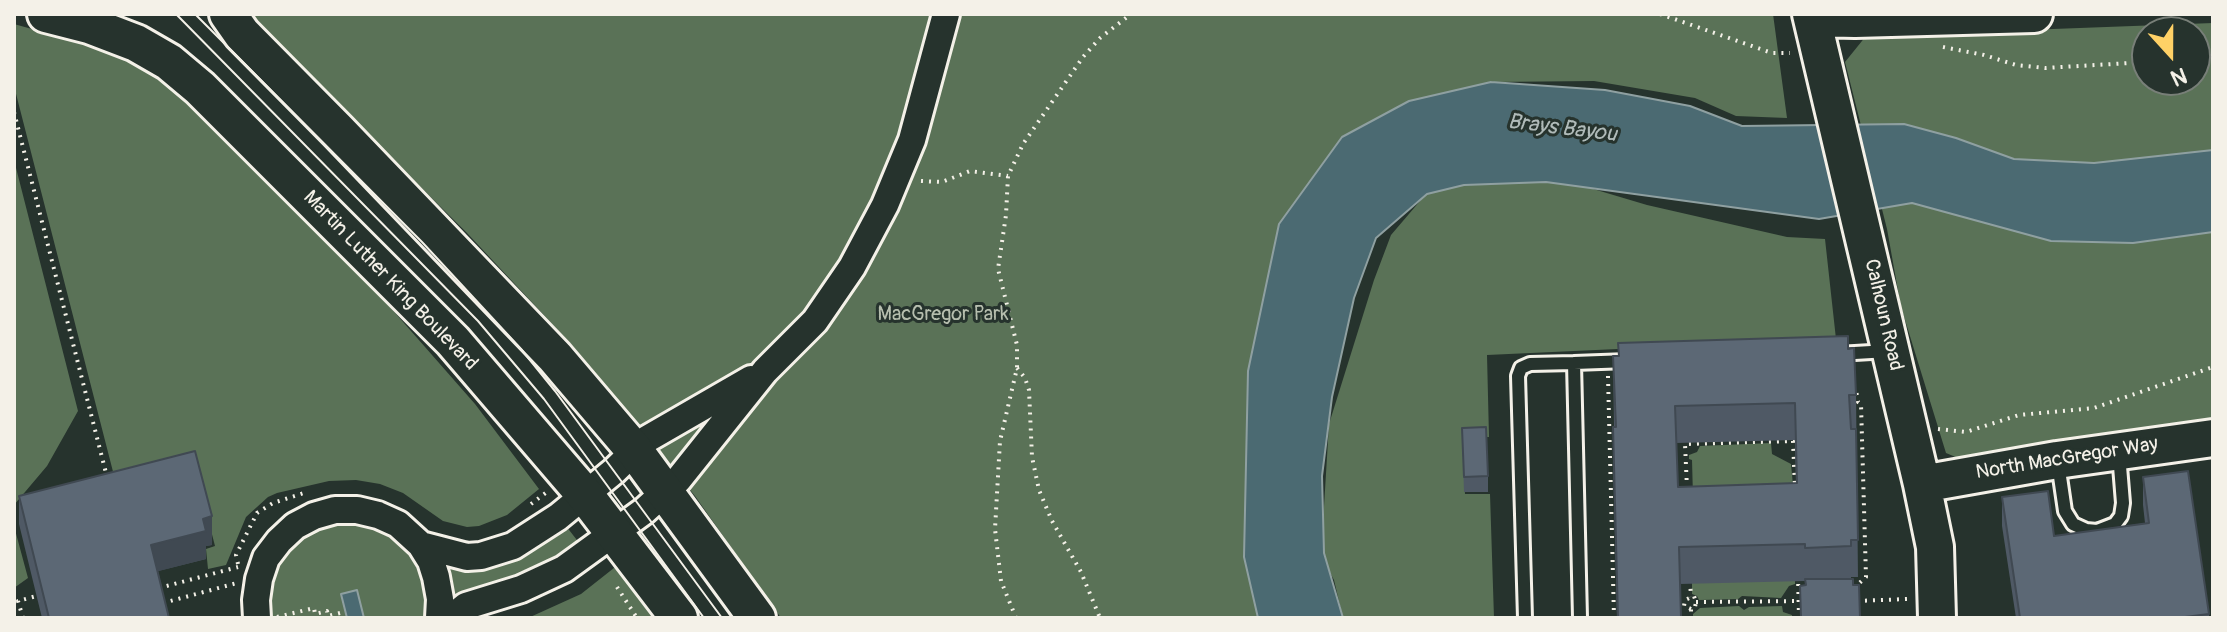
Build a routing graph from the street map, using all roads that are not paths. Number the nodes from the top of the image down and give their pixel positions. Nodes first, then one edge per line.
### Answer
1 (46, 14) edge
2 (228, 14) edge
3 (946, 14) edge
4 (2034, 14) edge
5 (1807, 32) edge
6 (1888, 335) junction
7 (1822, 355) edge
8 (1636, 361) edge
9 (1574, 363) junction
10 (765, 371) junction
11 (2213, 438) edge
12 (635, 451) junction
13 (2119, 451) junction
14 (2057, 460) junction
15 (1922, 484) junction
16 (666, 492) junction
17 (585, 495) junction
18 (615, 532) junction
19 (421, 545) junction
20 (1927, 608) edge
21 (754, 615) edge
22 (257, 618) edge
23 (439, 618) edge
24 (451, 618) edge
25 (679, 618) edge
26 (1525, 618) edge
27 (1580, 618) edge

1 - 17 main road, Martin Luther King Boulevard
2 - 12 main road
3 - 10 street
4 - 5 main road
5 - 6 main road, Calhoun Road
6 - 7 lane
6 - 15 main road, Calhoun Road
8 - 9 lane
9 - 26 lane
9 - 27 lane
10 - 12 street
10 - 16 street
11 - 13 main road, North MacGregor Way
12 - 16 main road
12 - 17 street
13 - 14 main road, North MacGregor Way
13 - 14 lane
14 - 15 main road, North MacGregor Way
15 - 20 main road, Calhoun Road
16 - 18 street
16 - 21 main road
17 - 18 main road, Martin Luther King Boulevard
17 - 19 street
18 - 24 street
18 - 25 main road, Martin Luther King Boulevard
19 - 22 street
19 - 23 street

